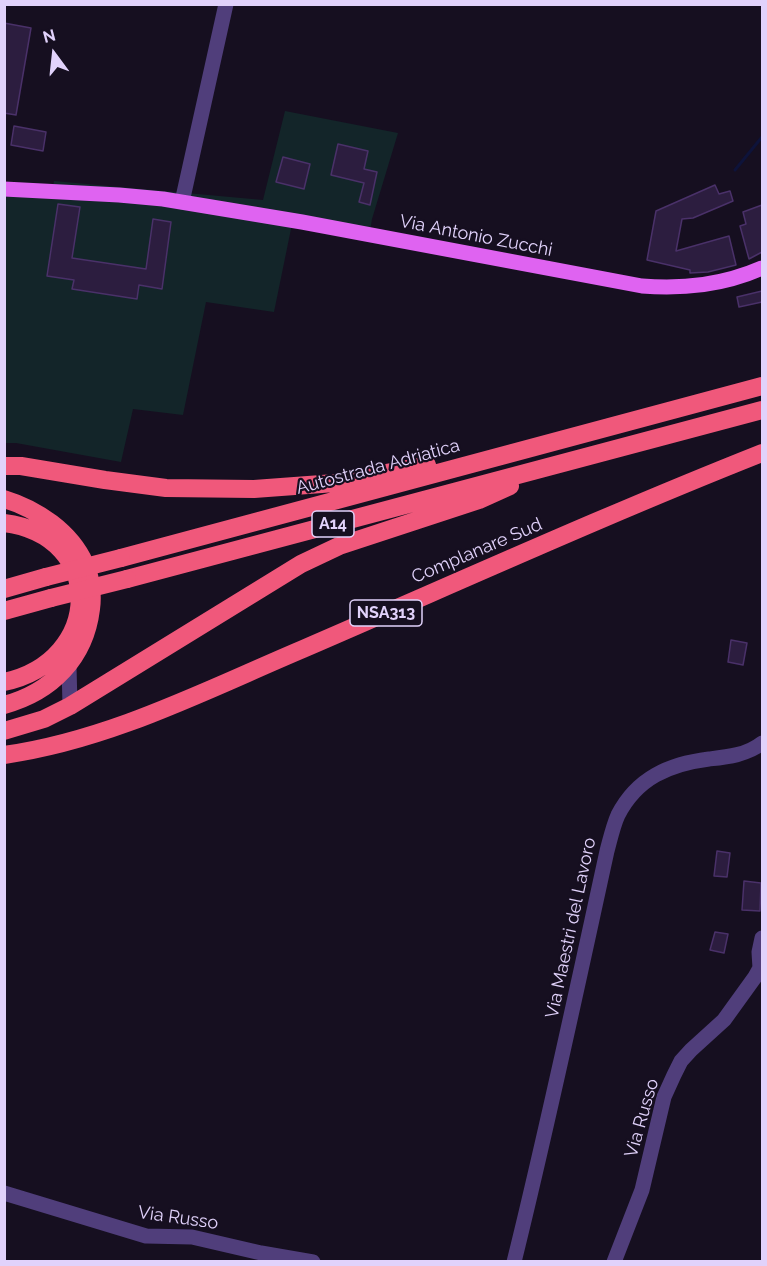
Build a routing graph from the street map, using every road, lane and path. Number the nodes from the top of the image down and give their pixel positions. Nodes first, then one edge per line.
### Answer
1 (226, 4) edge
2 (4, 189) edge
3 (182, 202) junction
4 (762, 268) edge
5 (762, 386) edge
6 (762, 410) edge
7 (762, 453) edge
8 (465, 465) junction
9 (4, 466) edge
10 (538, 470) junction
11 (4, 499) edge
12 (4, 523) edge
13 (4, 588) edge
14 (4, 611) edge
15 (69, 666) junction
16 (4, 682) edge
17 (4, 705) edge
18 (70, 706) junction
19 (4, 731) edge
20 (761, 748) edge
21 (4, 755) edge
22 (762, 938) edge
23 (761, 971) edge
24 (4, 1193) edge
25 (529, 1209) junction
26 (313, 1262) edge
27 (514, 1262) edge
28 (520, 1262) edge
29 (614, 1262) edge

1 - 3 street
2 - 3 main road, Via Antonio Zucchi
3 - 4 main road, Via Antonio Zucchi
5 - 8 highway, Autostrada Adriatica / A14
6 - 10 highway, A14
7 - 21 highway, Complanare Sud / NSA313
8 - 9 highway
8 - 13 highway, Autostrada Adriatica / A14, bridge
10 - 14 highway, A14, bridge
10 - 18 highway
11 - 15 highway
12 - 16 highway
15 - 17 highway
15 - 18 street
18 - 19 highway
20 - 25 street, Via Maestri del Lavoro
22 - 23 street, Via Russo
23 - 29 street, Via Russo
24 - 26 street, Via Russo
25 - 27 street, Via Maestri del Lavoro
25 - 28 street, Via Maestri del Lavoro

